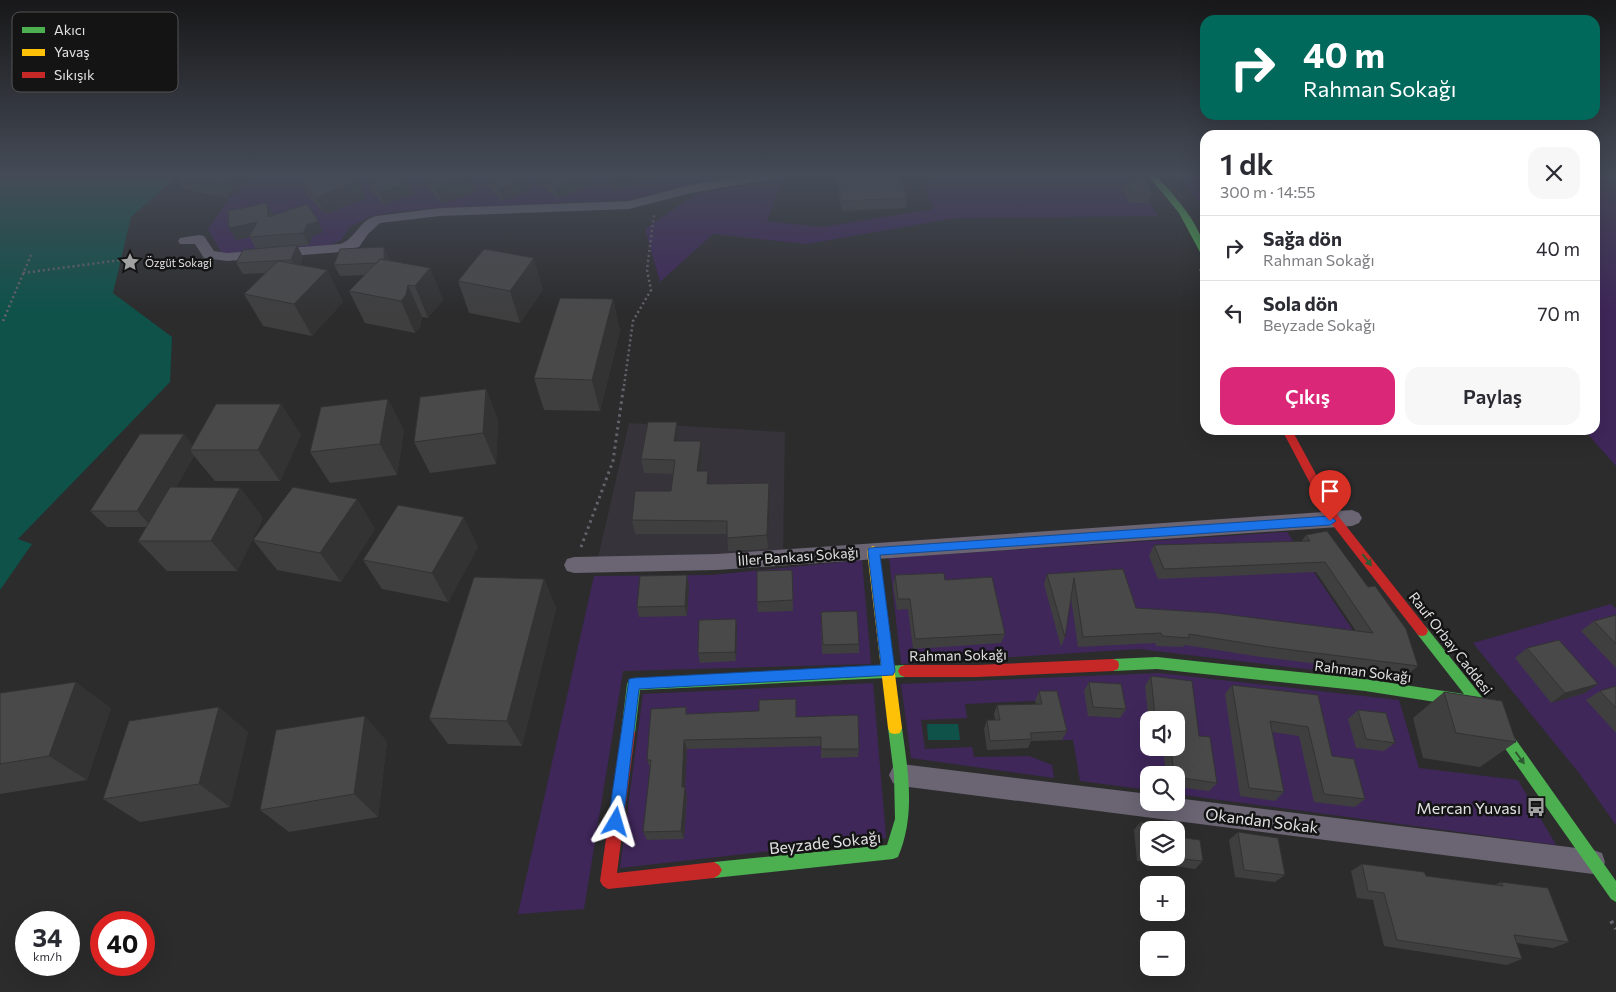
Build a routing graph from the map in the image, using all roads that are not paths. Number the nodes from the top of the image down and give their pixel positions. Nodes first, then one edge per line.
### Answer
1 (376, 220) edge
2 (1187, 220) edge
3 (185, 242) dead end
4 (1200, 244) edge
5 (1289, 435) edge
6 (1299, 435) edge
7 (1345, 515) junction
8 (874, 551) junction
9 (574, 565) road end
10 (888, 671) junction
11 (1478, 703) junction
12 (901, 774) junction
13 (1594, 862) junction
14 (608, 881) joint
15 (1616, 894) edge

1 - 3 street
2 - 4 street
5 - 7 street, Rauf Orbay Caddesi
6 - 7 street, Rauf Orbay Caddesi
7 - 8 street, İller Bankası Sokağı
7 -> 11 street, Rauf Orbay Caddesi
8 - 9 street, İller Bankası Sokağı
8 - 10 street, Beyzade Sokağı
10 - 11 street, Rahman Sokağı
10 - 12 street, Beyzade Sokağı
10 - 14 street, Rahman Sokağı
11 -> 13 street, Rauf Orbay Caddesi
12 - 13 street, Okandan Sokak
12 - 14 street, Beyzade Sokağı
13 - 15 street, Rauf Orbay Caddesi

